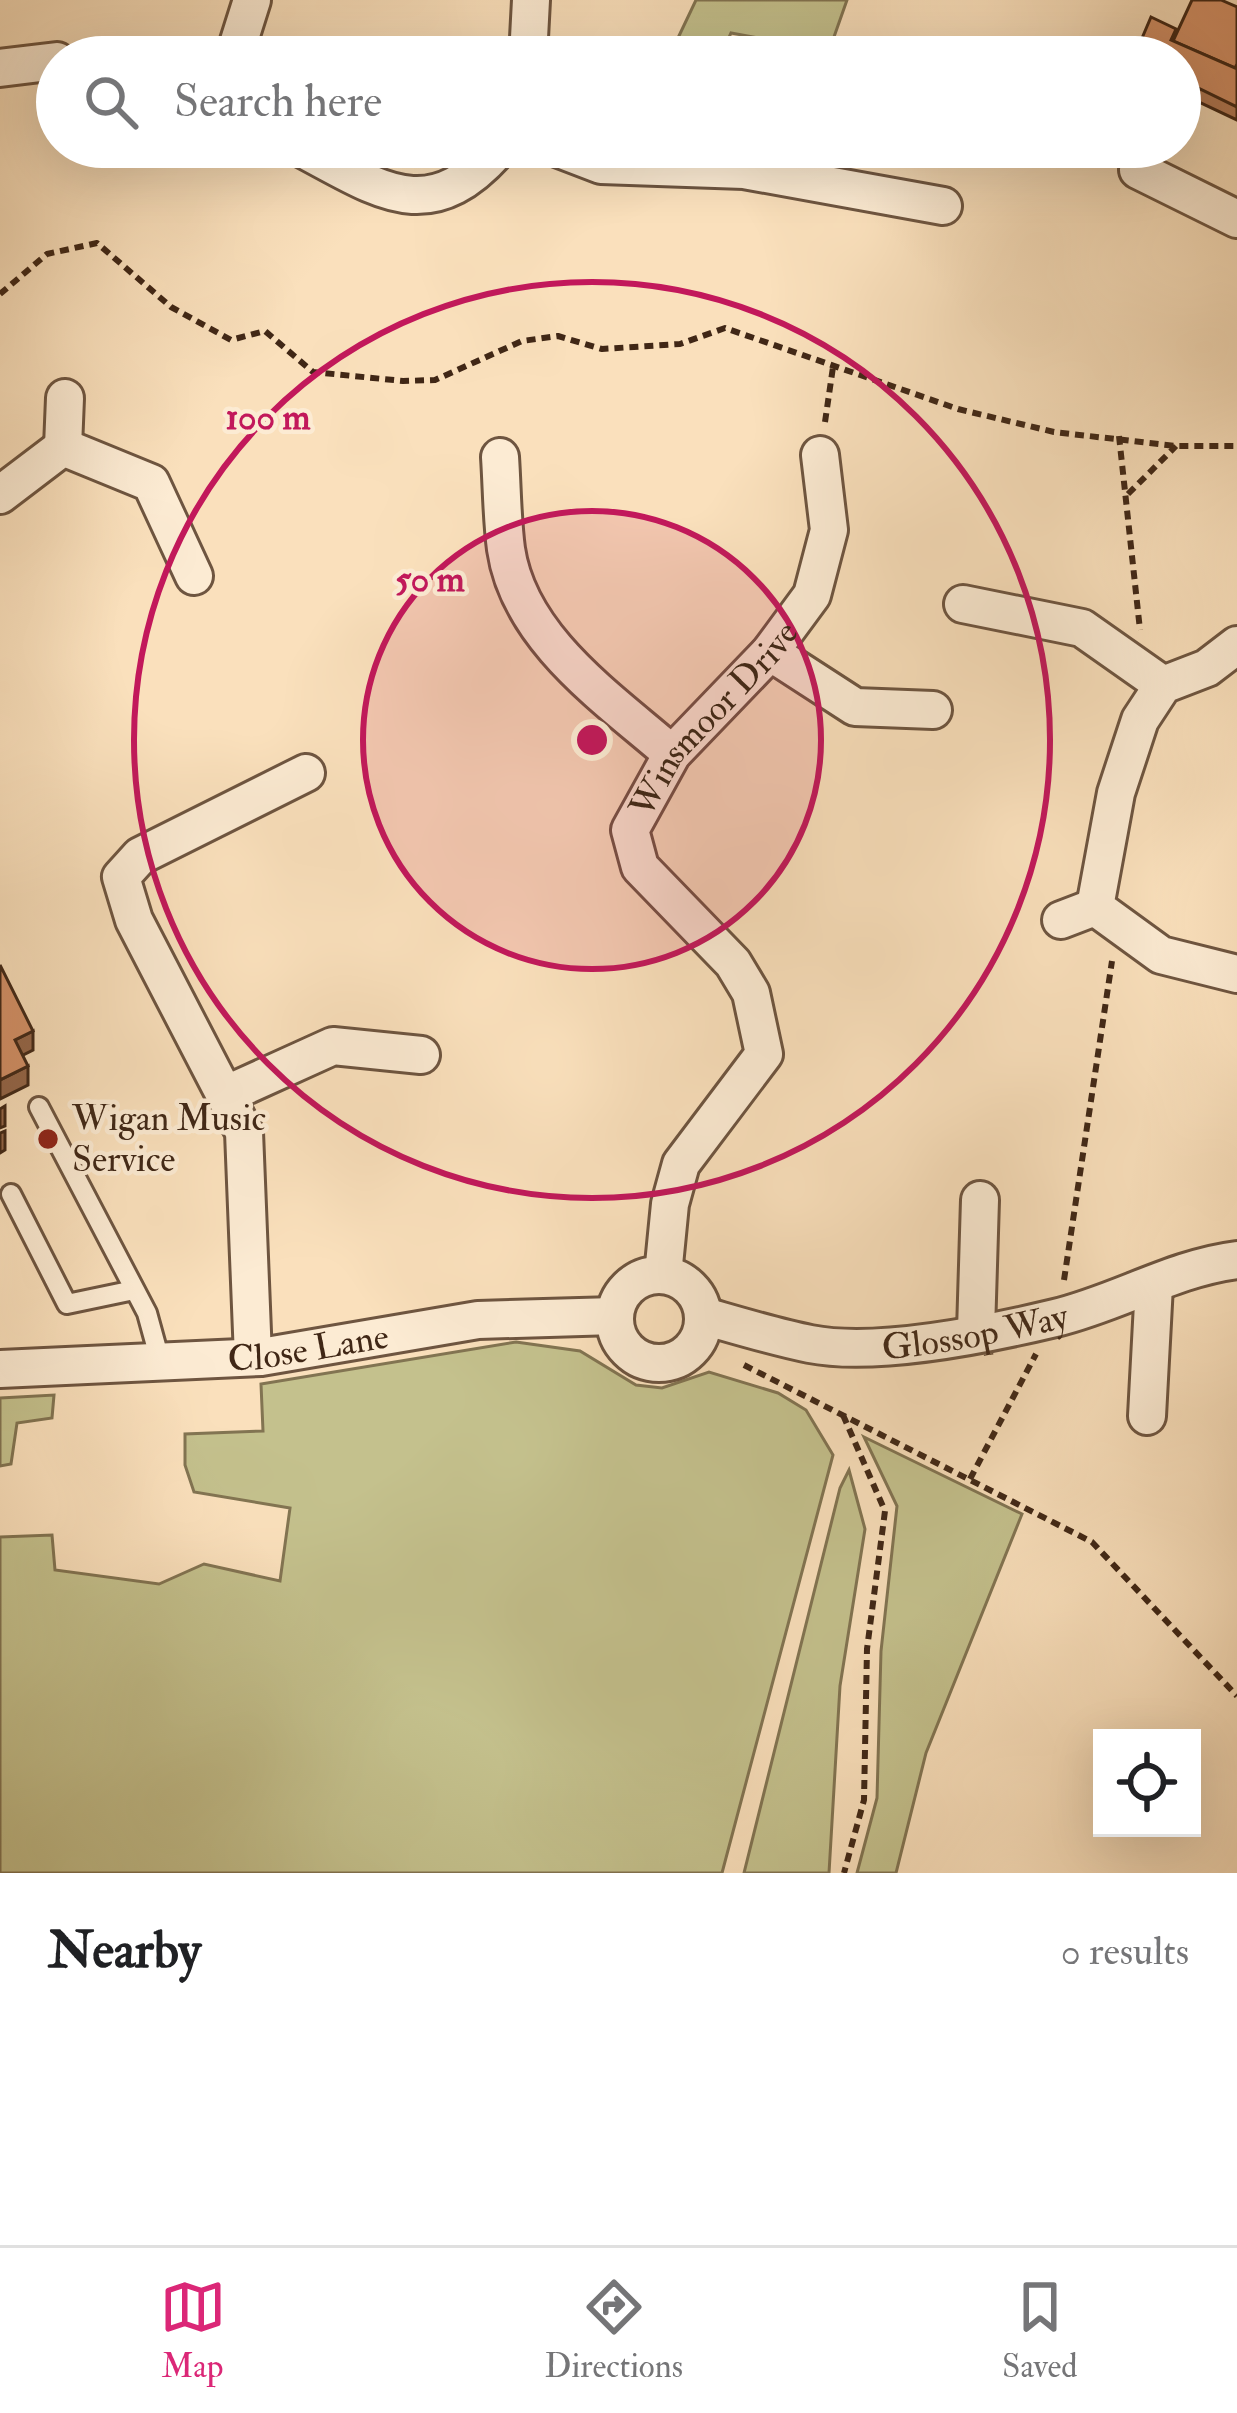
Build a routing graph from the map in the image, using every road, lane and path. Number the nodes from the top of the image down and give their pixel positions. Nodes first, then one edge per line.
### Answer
1 (252, 0) edge
2 (531, 0) edge
3 (241, 36) edge
4 (529, 36) edge
5 (36, 62) edge
6 (1, 64) edge
7 (339, 168) edge
8 (482, 168) edge
9 (687, 168) edge
10 (1138, 170) dead end
11 (943, 206) dead end
12 (1237, 219) edge
13 (0, 294) edge
14 (833, 367) junction
15 (65, 398) dead end
16 (1119, 436) junction
17 (1175, 446) junction
18 (1237, 446) edge
19 (63, 447) junction
20 (820, 455) joint
21 (500, 457) dead end
22 (1128, 494) junction
23 (0, 495) edge
24 (194, 576) dead end
25 (963, 604) dead end
26 (1237, 646) edge
27 (770, 652) junction
28 (1153, 677) junction
29 (933, 710) dead end
30 (672, 754) junction
31 (306, 773) dead end
32 (1091, 918) junction
33 (1237, 974) edge
34 (421, 1055) dead end
35 (225, 1095) junction
36 (39, 1107) dead end
37 (11, 1194) dead end
38 (980, 1200) dead end
39 (1237, 1260) edge
40 (663, 1275) junction
41 (1154, 1285) junction
42 (134, 1290) junction
43 (615, 1316) junction
44 (1055, 1318) junction
45 (701, 1329) junction
46 (976, 1331) junction
47 (253, 1357) junction
48 (160, 1364) junction
49 (0, 1369) edge
50 (842, 1412) junction
51 (1147, 1416) dead end
52 (970, 1479) junction
53 (1237, 1696) edge
54 (844, 1873) edge

1 - 3 street
2 - 4 street
5 - 6 street
7 - 8 street
9 - 11 street
10 - 12 street
13 - 14 path
14 - 16 path
14 - 20 path
15 - 19 street
16 - 17 path
16 - 22 path
17 - 18 path
17 - 22 path
19 - 23 street
19 - 24 street
20 - 27 street, Winsmoor Drive
21 - 30 street
22 - 28 path
25 - 28 street
26 - 28 street
27 - 29 street
27 - 30 street, Winsmoor Drive
28 - 32 street
30 - 40 street, Winsmoor Drive
31 - 35 street
32 - 33 street
32 - 44 path
34 - 35 street
35 - 47 street
36 - 42 lane
37 - 42 lane
38 - 46 street
39 - 41 street, Glossop Way
40 - 43 street
40 - 45 street
41 - 44 street, Glossop Way
41 - 51 street
42 - 48 lane
43 - 45 street
43 - 47 street, Close Lane
44 - 46 street, Glossop Way
44 - 52 path
45 - 46 street, Glossop Way
45 - 50 path
47 - 48 street, Close Lane
48 - 49 street, Close Lane
50 - 52 path
50 - 54 path
52 - 53 path

